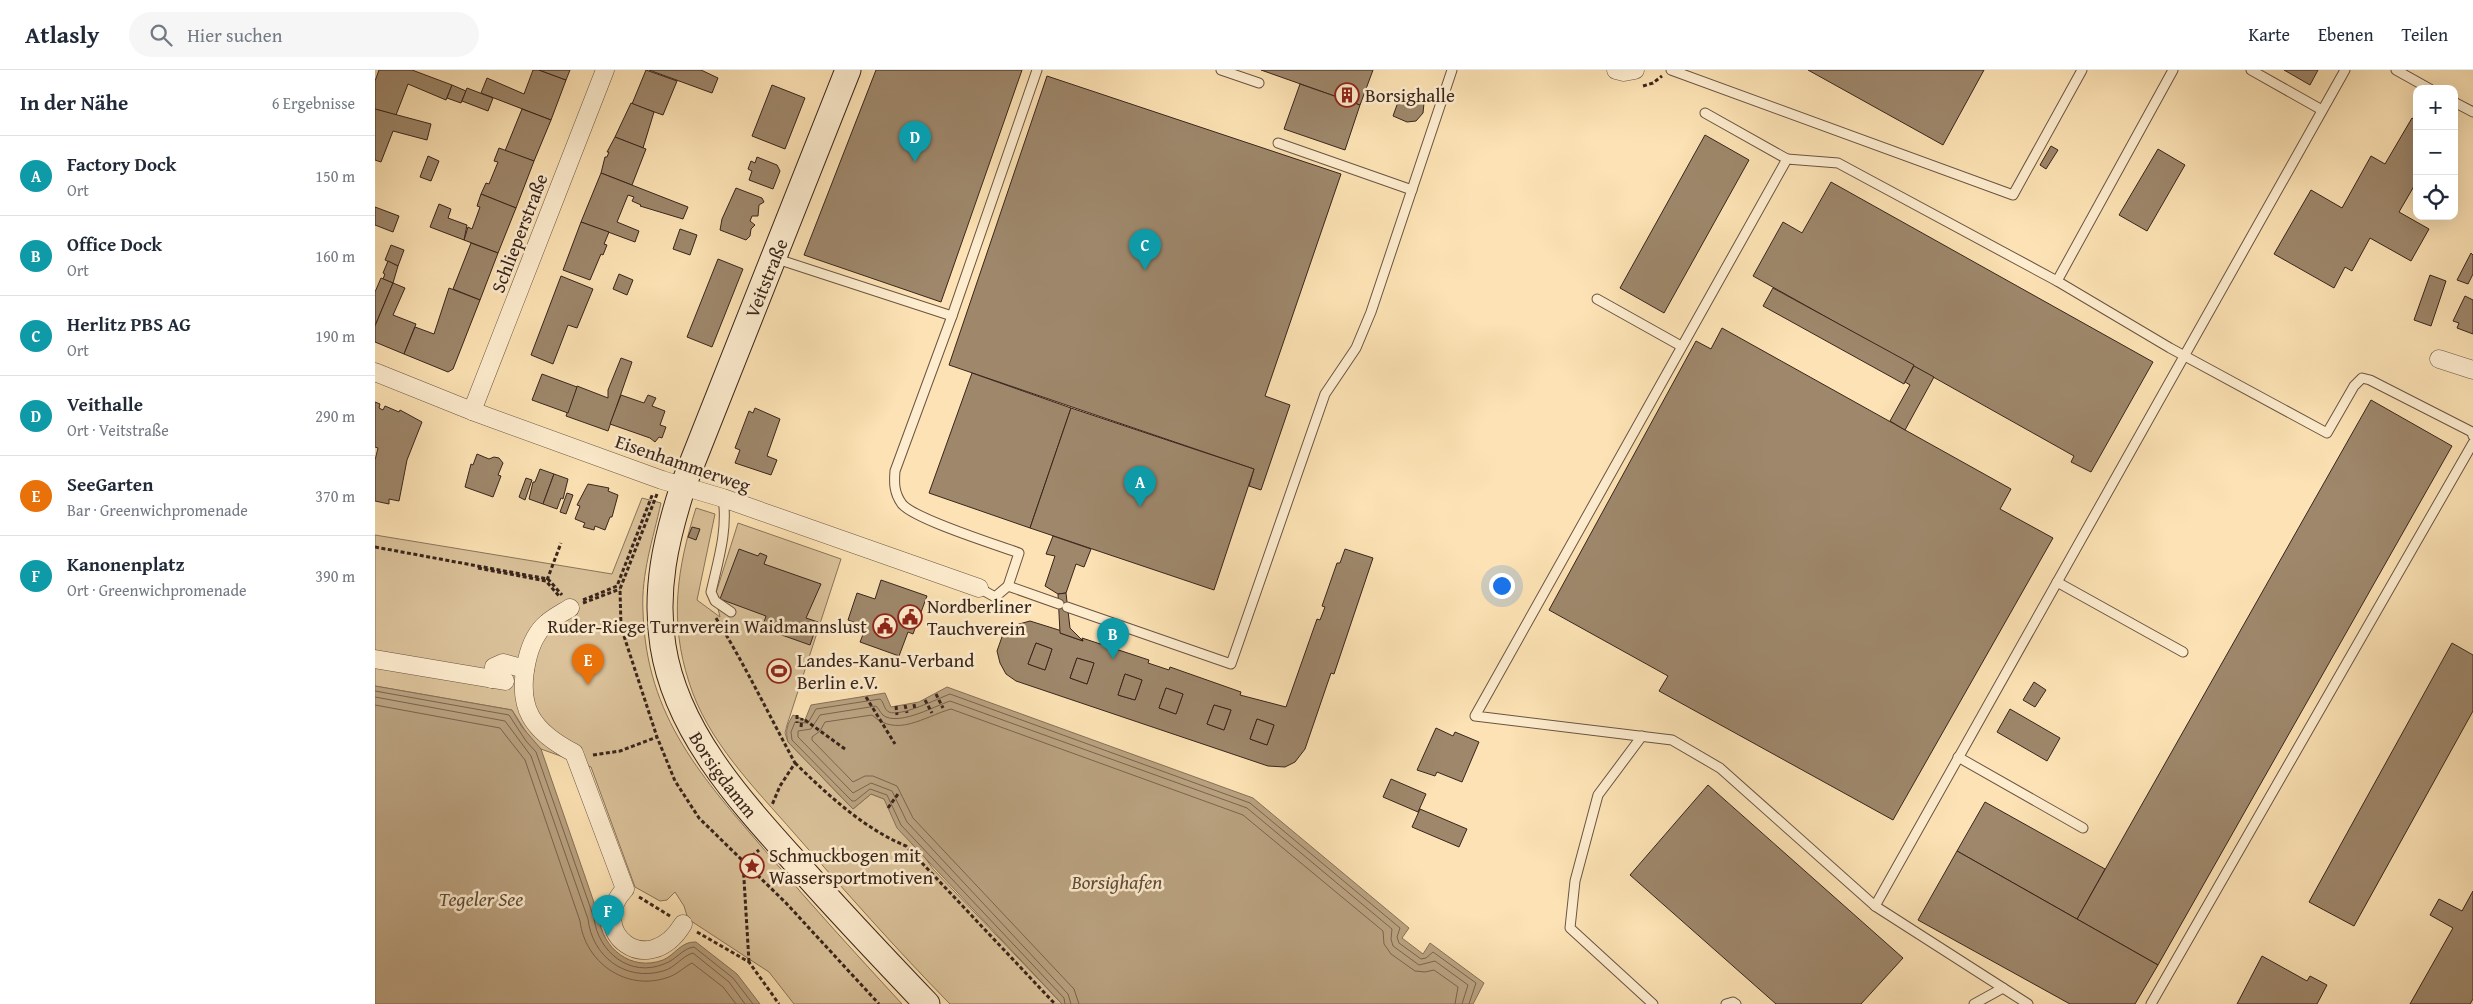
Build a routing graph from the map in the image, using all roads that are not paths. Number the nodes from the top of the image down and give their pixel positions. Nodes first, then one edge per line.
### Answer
1 (605, 70) edge
2 (848, 70) edge
3 (1037, 70) edge
4 (1221, 70) edge
5 (1452, 70) edge
6 (1616, 70) edge
7 (1635, 70) edge
8 (1671, 70) edge
9 (2083, 70) edge
10 (2173, 70) edge
11 (2251, 70) edge
12 (2345, 70) edge
13 (2396, 70) edge
14 (1259, 83) dead end
15 (2423, 85) edge
16 (2458, 104) edge
17 (2322, 110) junction
18 (2473, 112) edge
19 (1705, 113) dead end
20 (1278, 143) dead end
21 (1787, 159) junction
22 (1412, 190) junction
23 (774, 258) junction
24 (2057, 280) junction
25 (1597, 299) dead end
26 (952, 316) junction
27 (1681, 346) junction
28 (2185, 356) junction
29 (2439, 359) dead end
30 (2473, 370) edge
31 (375, 372) edge
32 (472, 411) junction
33 (2473, 436) edge
34 (2473, 443) edge
35 (683, 486) junction
36 (723, 498) junction
37 (2057, 582) junction
38 (1008, 586) junction
39 (979, 588) joint
40 (570, 608) road end
41 (731, 612) dead end
42 (2183, 652) dead end
43 (375, 659) edge
44 (512, 679) junction
45 (1642, 736) junction
46 (1958, 757) junction
47 (2083, 828) dead end
48 (1875, 906) junction
49 (683, 924) road end
50 (2003, 988) junction
51 (927, 1004) edge
52 (1653, 1004) edge
53 (1726, 1004) edge
54 (1736, 1004) edge
55 (1974, 1004) edge
56 (2028, 1004) edge
57 (2151, 1004) edge

1 - 32 street, Schlieperstraße
2 - 23 street, Veitstraße
3 - 26 lane
4 - 14 lane
5 - 22 lane
6 - 7 street
8 - 9 lane
10 - 24 lane
11 - 17 lane
12 - 17 lane
13 - 15 lane
16 - 18 lane
17 - 28 lane
19 - 21 lane
20 - 22 lane
21 - 24 lane
21 - 27 lane
22 - 38 lane
23 - 26 lane
23 - 35 street, Veitstraße
24 - 28 lane
25 - 27 lane
26 - 38 lane
27 - 45 lane
28 - 33 lane
28 - 37 lane
29 - 30 street
31 - 32 street, Eisenhammerweg
32 - 35 street, Eisenhammerweg
34 - 57 lane
35 - 36 street, Eisenhammerweg
35 - 51 street, Borsigdamm
36 - 39 street, Eisenhammerweg
36 - 41 lane
37 - 42 lane
37 - 46 lane
38 - 39 lane
40 - 44 street
43 - 44 street
44 - 49 street
45 - 48 lane
45 - 52 lane
46 - 47 lane
46 - 48 lane
48 - 50 lane
50 - 55 lane
50 - 56 lane
53 - 54 lane

